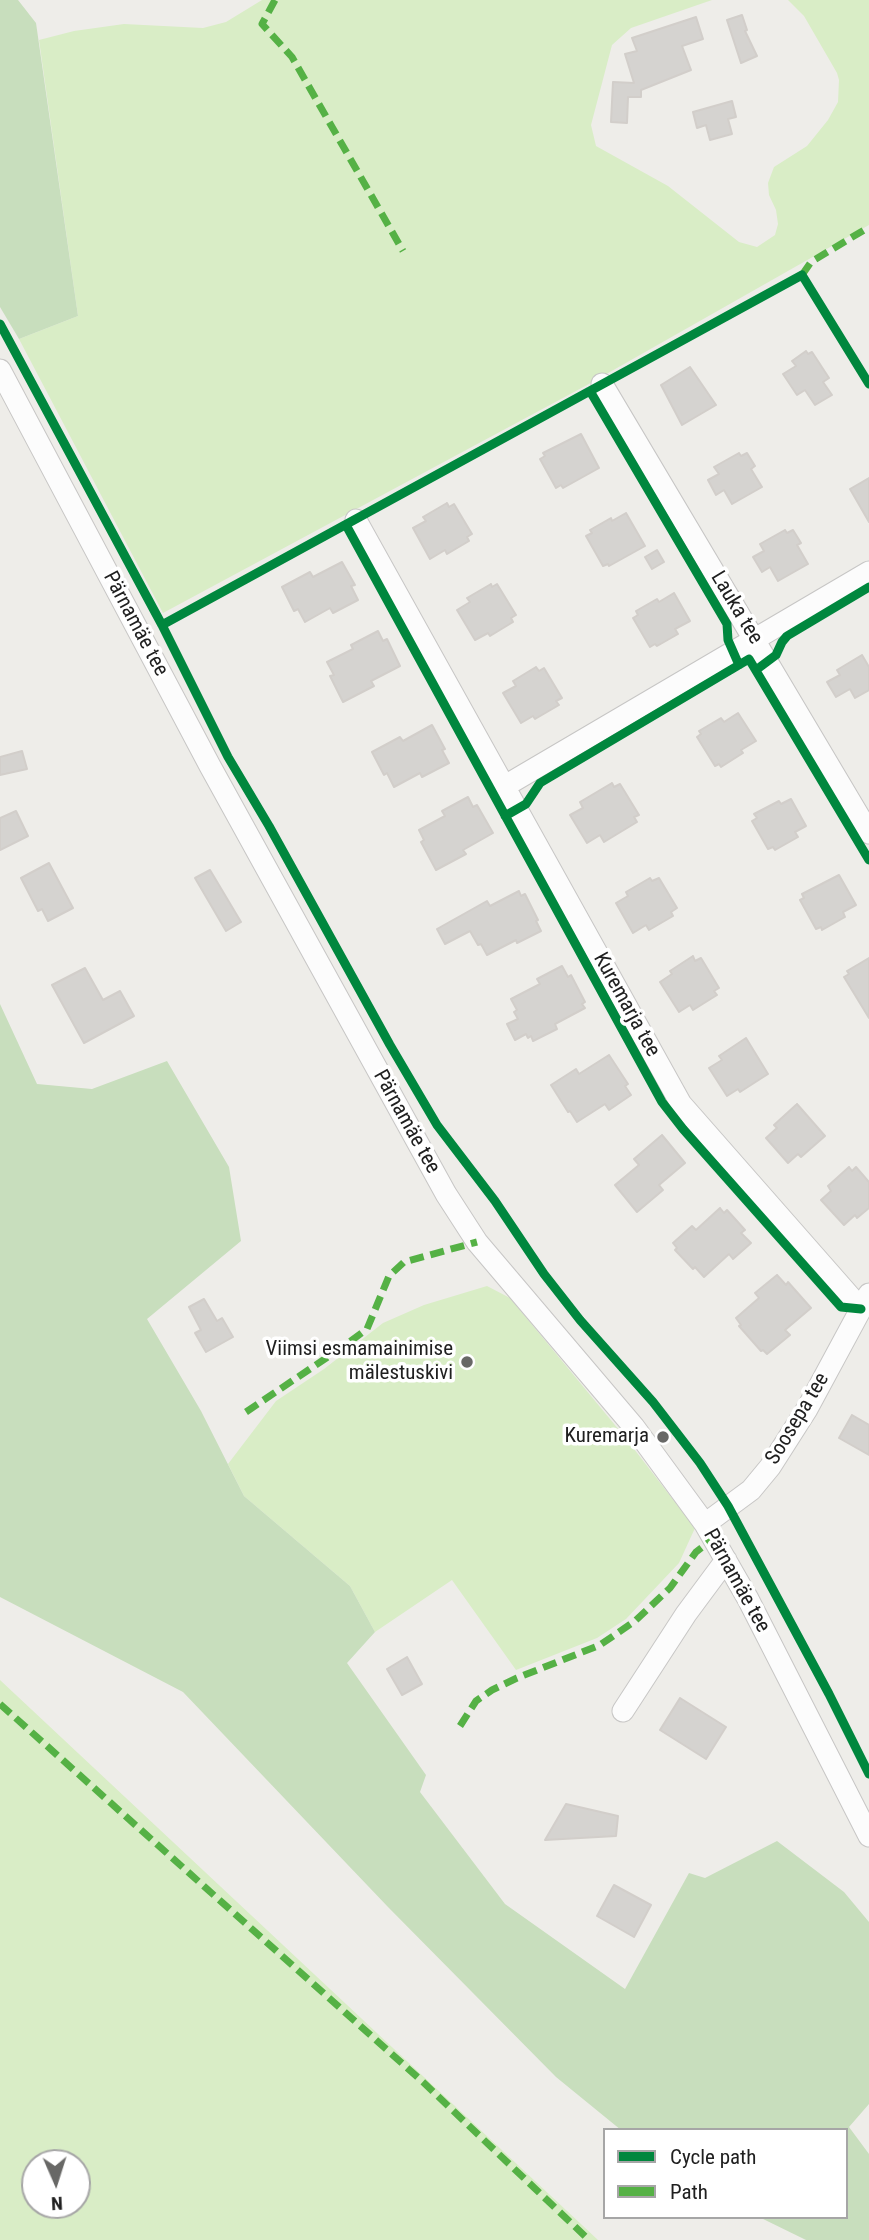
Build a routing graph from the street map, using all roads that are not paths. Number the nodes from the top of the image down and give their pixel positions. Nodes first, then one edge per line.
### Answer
1 (0, 370) edge
2 (602, 384) dead end
3 (356, 520) dead end
4 (869, 572) edge
5 (755, 640) junction
6 (505, 786) junction
7 (869, 833) edge
8 (865, 1302) edge
9 (705, 1524) junction
10 (726, 1560) junction
11 (622, 1711) dead end
12 (869, 1836) edge

1 - 9 street, Pärnamäe tee
2 - 5 street, Lauka tee
3 - 6 street, Kuremarja tee
4 - 5 street
5 - 6 street
5 - 7 street, Lauka tee
6 - 8 street, Kuremarja tee
8 - 9 street, Soosepa tee
9 - 10 street, Pärnamäe tee
10 - 11 street
10 - 12 street, Pärnamäe tee

